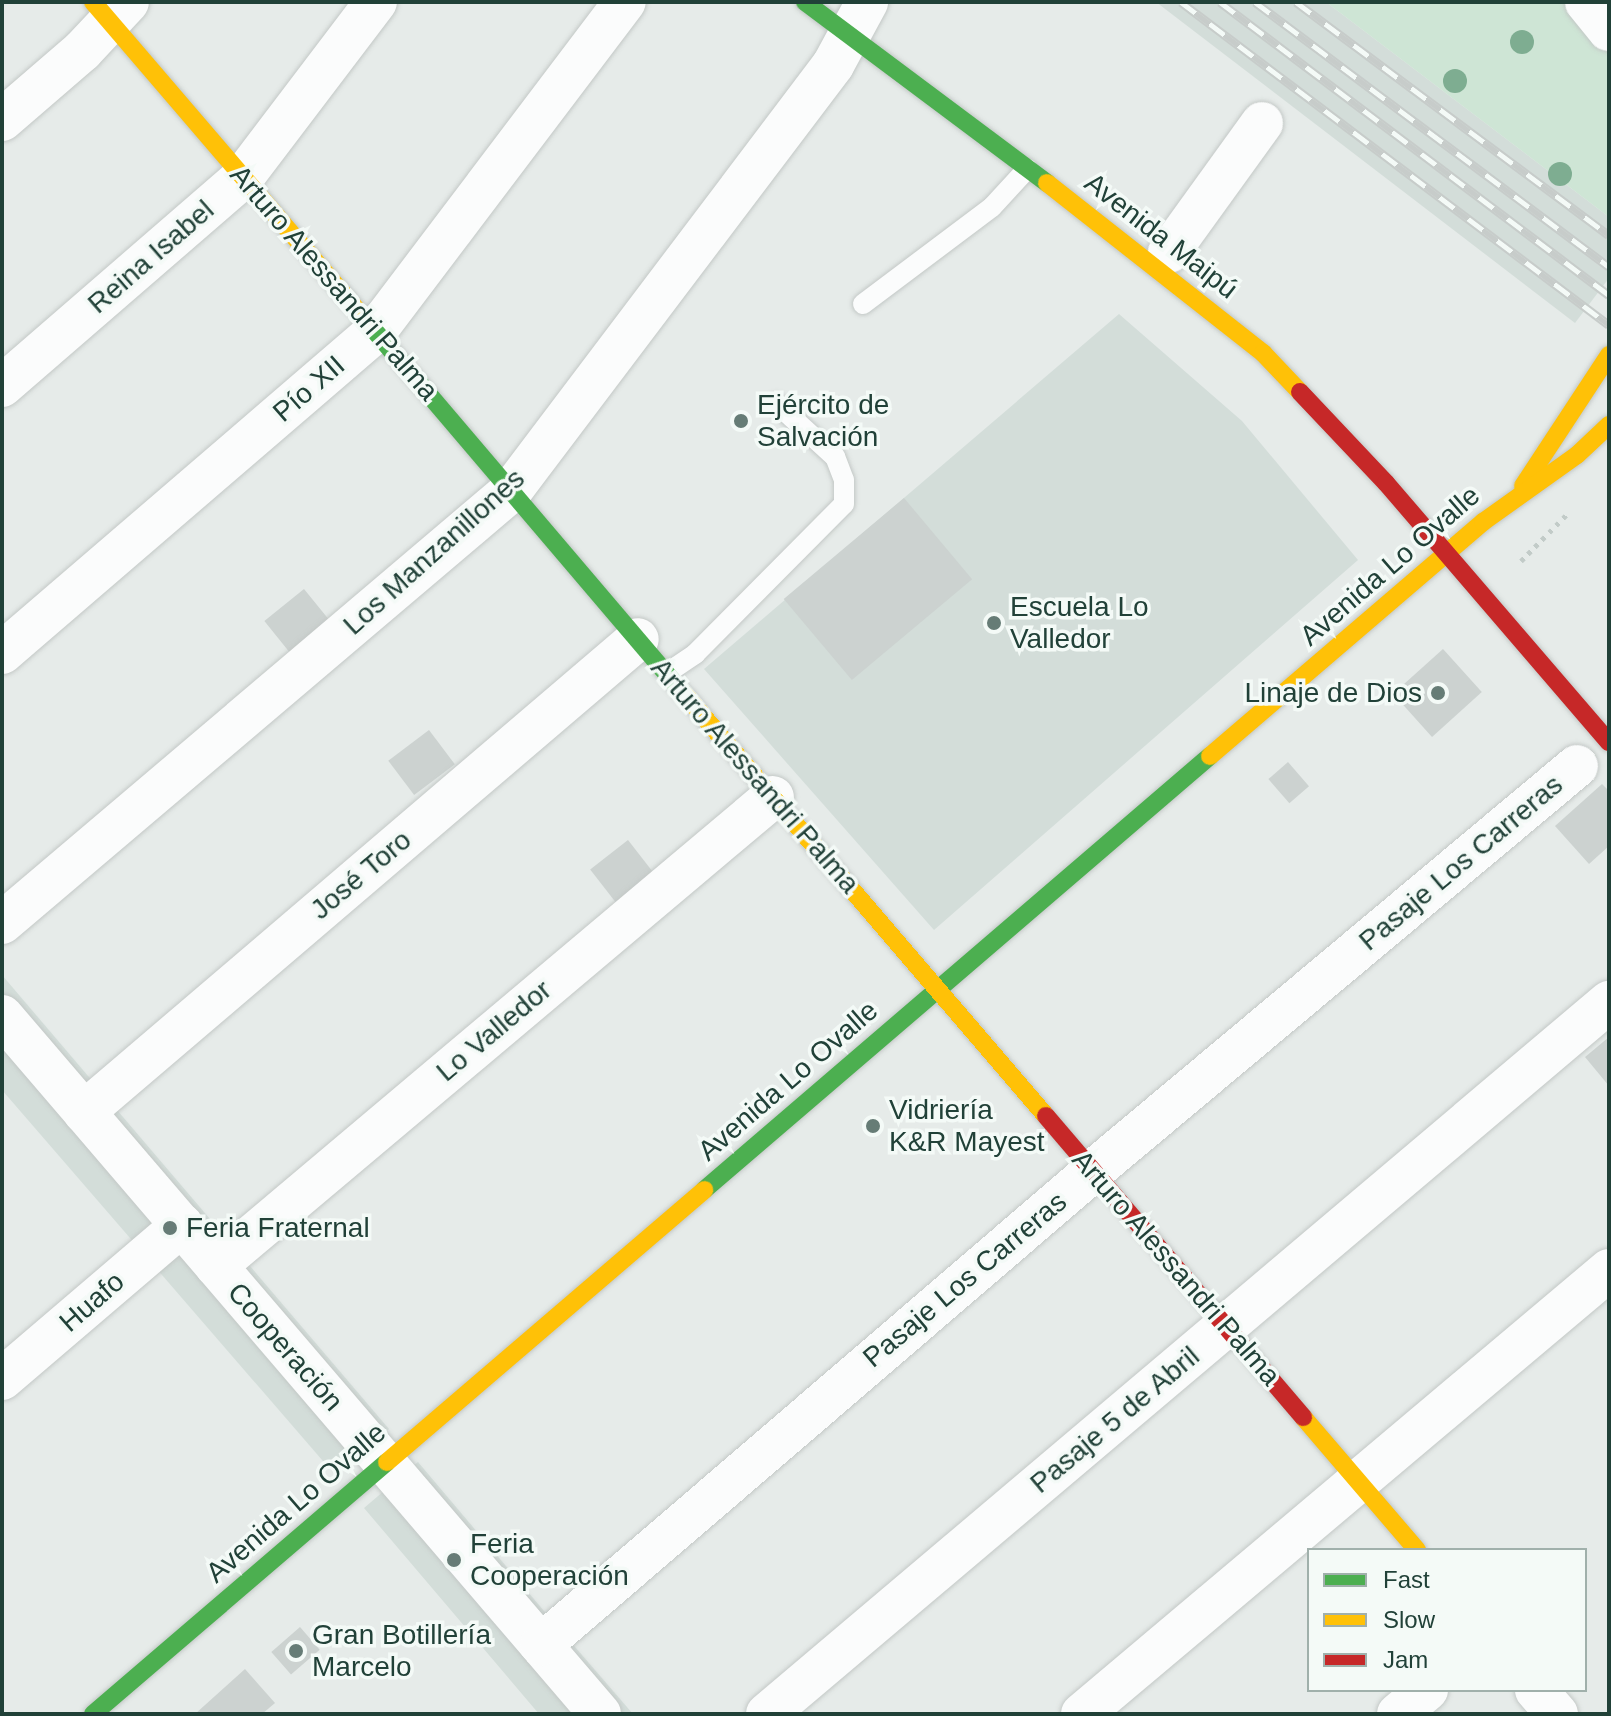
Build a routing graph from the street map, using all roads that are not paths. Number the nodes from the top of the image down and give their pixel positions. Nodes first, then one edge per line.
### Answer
1 (376, 2) edge
2 (625, 2) edge
3 (805, 2) edge
4 (1586, 2) edge
5 (111, 9) edge
6 (859, 19) edge
7 (1609, 30) edge
8 (2, 120) edge
9 (1262, 123) dead end
10 (1027, 169) junction
11 (243, 177) junction
12 (1169, 252) dead end
13 (863, 304) dead end
14 (375, 332) junction
15 (1609, 355) edge
16 (2, 386) edge
17 (777, 404) dead end
18 (1609, 425) edge
19 (511, 491) junction
20 (1520, 491) junction
21 (1447, 553) junction
22 (638, 639) junction
23 (2, 653) edge
24 (667, 673) junction
25 (1593, 754) edge
26 (773, 797) junction
27 (2, 923) edge
28 (937, 989) junction
29 (1609, 1002) edge
30 (2, 1016) edge
31 (84, 1112) junction
32 (1093, 1171) junction
33 (182, 1225) junction
34 (216, 1266) junction
35 (1609, 1270) edge
36 (1226, 1326) junction
37 (2, 1379) edge
38 (386, 1463) junction
39 (1358, 1482) junction
40 (1415, 1548) edge
41 (541, 1645) junction
42 (1425, 1692) edge
43 (1538, 1692) edge
44 (107, 1710) edge
45 (600, 1714) edge
46 (767, 1714) edge
47 (1082, 1714) edge
48 (1398, 1714) edge
49 (1557, 1714) edge

1 - 11 street, Reina Isabel
2 - 14 street, Pío XII
3 - 6 main road, Avenida Maipú
4 - 7 street
5 - 8 street
5 - 11 main road, Arturo Alessandri Palma
6 - 10 main road, Avenida Maipú
6 - 19 street, Los Manzanillones
9 - 12 street
10 - 13 lane
10 - 21 main road, Avenida Maipú
11 - 14 main road, Arturo Alessandri Palma
11 - 16 street, Reina Isabel
14 - 19 main road, Arturo Alessandri Palma
14 - 23 street, Pío XII
15 - 20 main road, Avenida Lo Ovalle
17 - 24 lane
18 - 20 main road, Avenida Lo Ovalle
19 - 22 main road, Arturo Alessandri Palma
19 - 27 street, Los Manzanillones
20 - 21 main road, Avenida Lo Ovalle
21 - 25 main road, Avenida Maipú
21 - 28 main road, Avenida Lo Ovalle
22 - 24 main road, Arturo Alessandri Palma
22 - 31 street, José Toro
24 - 26 main road, Arturo Alessandri Palma
25 - 32 street, Pasaje Los Carreras
26 - 28 main road, Arturo Alessandri Palma
26 - 34 street, Lo Valledor
28 - 32 main road, Arturo Alessandri Palma
28 - 38 main road, Avenida Lo Ovalle
29 - 36 street, Pasaje 5 de Abril
30 - 31 street, Cooperación
31 - 33 street, Cooperación
32 - 36 main road, Arturo Alessandri Palma
32 - 41 street, Pasaje Los Carreras
33 - 34 street, Cooperación
33 - 37 street, Huafo
34 - 38 street, Cooperación
35 - 39 street
36 - 39 main road, Arturo Alessandri Palma
36 - 46 street, Pasaje 5 de Abril
38 - 41 street, Cooperación
38 - 44 main road, Avenida Lo Ovalle
39 - 40 main road, Arturo Alessandri Palma
39 - 47 street
41 - 45 street, Cooperación
42 - 48 street
43 - 49 street

